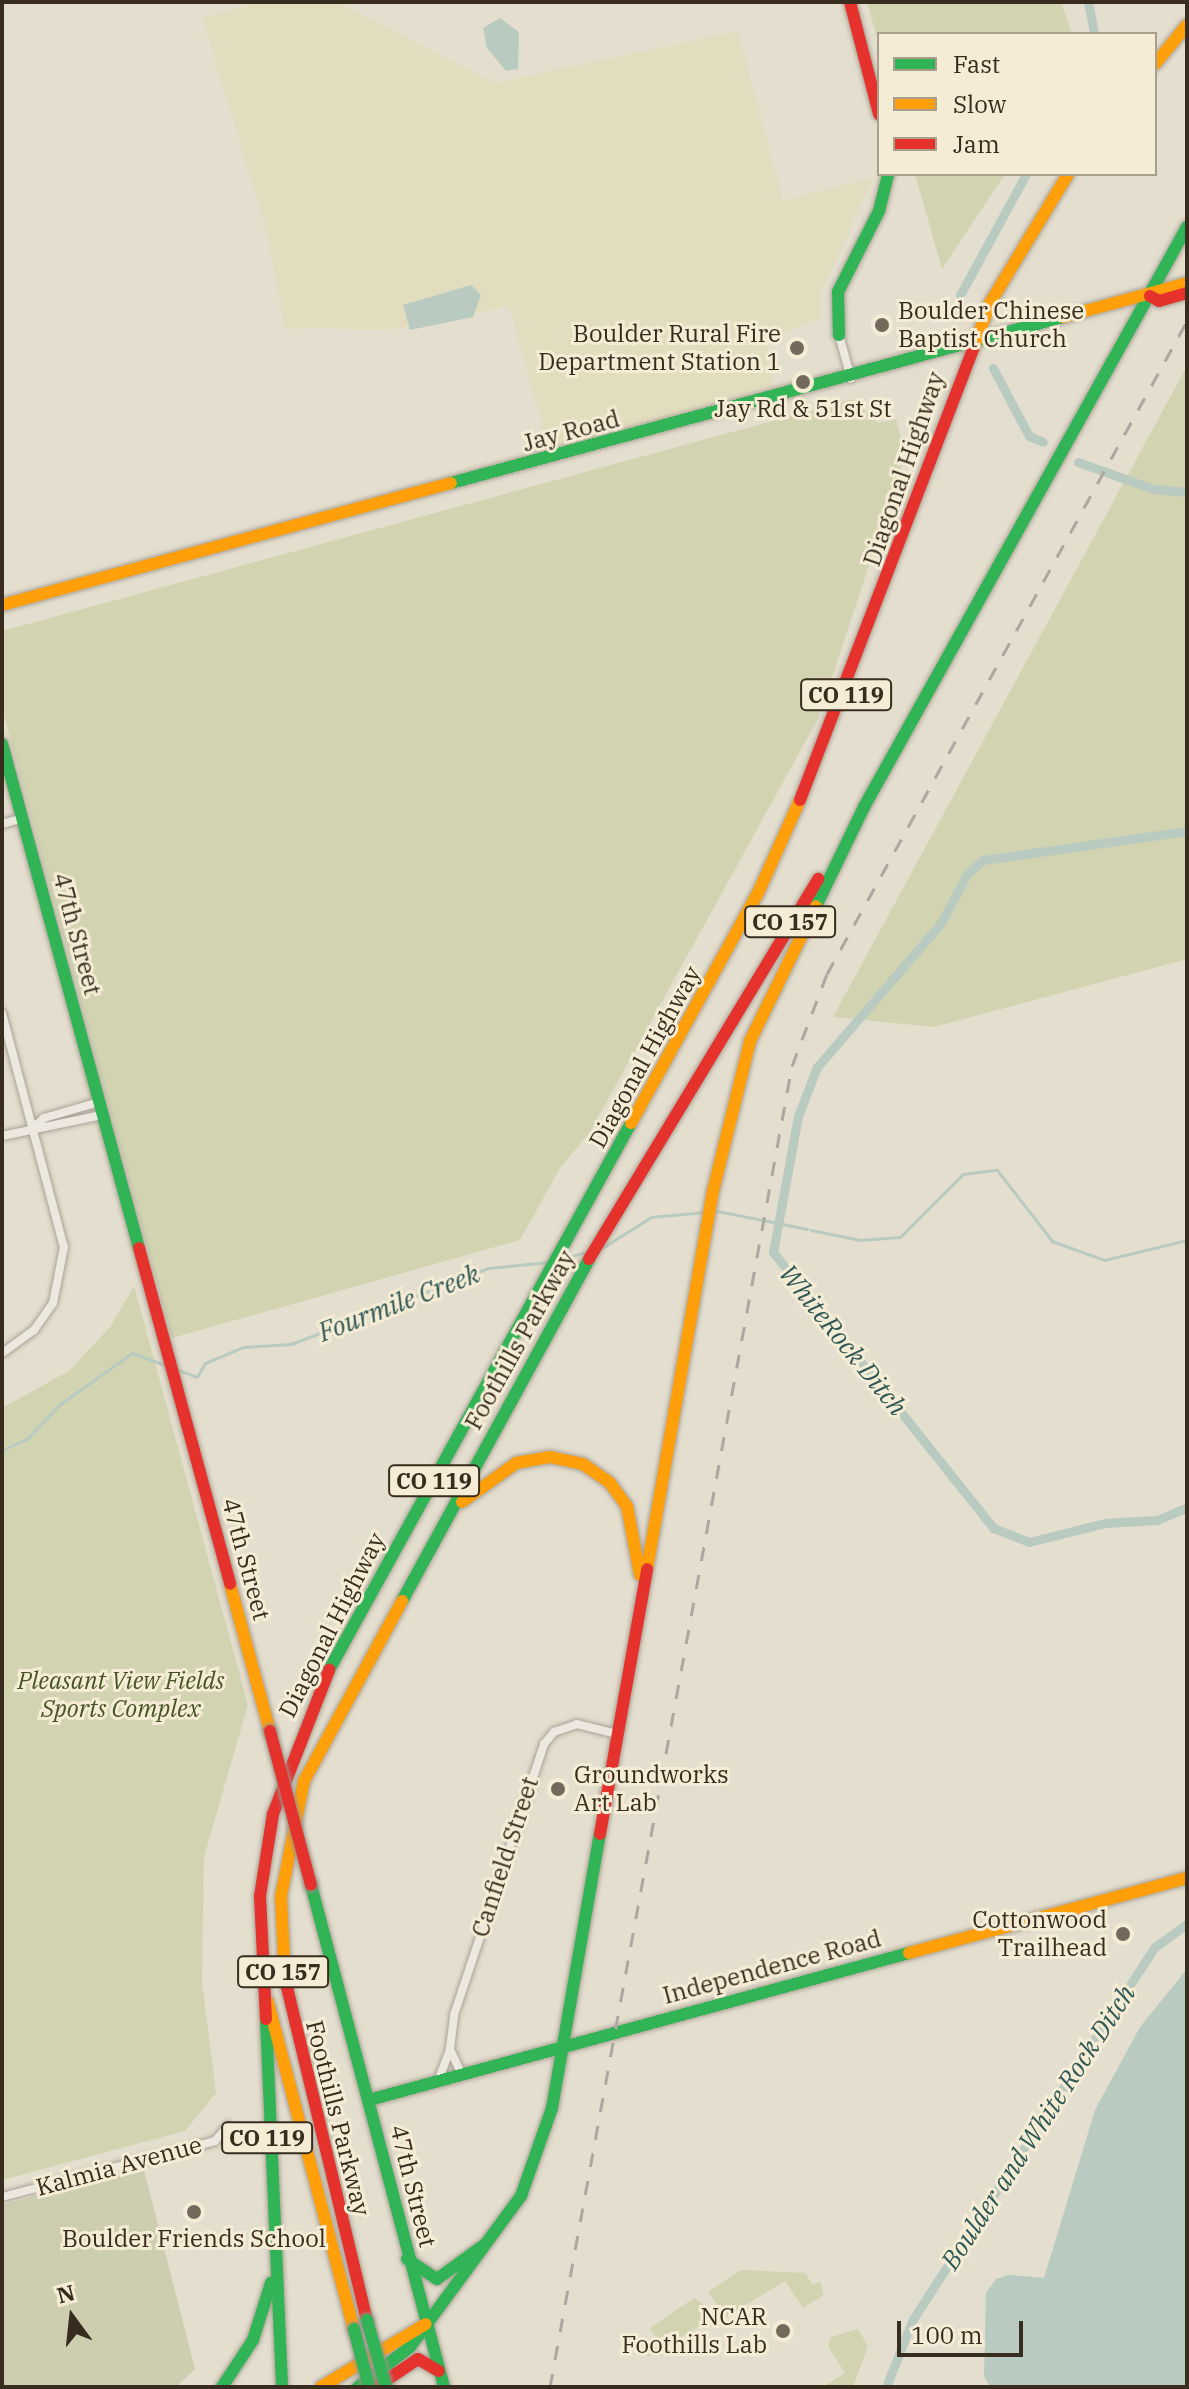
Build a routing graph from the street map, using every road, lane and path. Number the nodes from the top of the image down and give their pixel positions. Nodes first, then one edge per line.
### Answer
1 (850, 2) edge
2 (1187, 25) edge
3 (1157, 62) edge
4 (877, 106) edge
5 (888, 176) edge
6 (1067, 176) edge
7 (1187, 227) edge
8 (1187, 283) edge
9 (1187, 293) edge
10 (1150, 296) junction
11 (839, 335) joint
12 (973, 345) junction
13 (851, 379) junction
14 (2, 605) edge
15 (2, 744) edge
16 (864, 807) junction
17 (23, 818) junction
18 (2, 824) edge
19 (2, 1013) edge
20 (5, 1033) edge
21 (100, 1109) junction
22 (34, 1127) junction
23 (2, 1136) edge
24 (2, 1353) edge
25 (449, 1515) junction
26 (642, 1593) junction
27 (617, 1734) junction
28 (1187, 1878) edge
29 (260, 1953) junction
30 (564, 2047) junction
31 (450, 2049) junction
32 (462, 2075) junction
33 (438, 2081) junction
34 (369, 2100) junction
35 (228, 2126) dead end
36 (2, 2197) edge
37 (496, 2238) junction
38 (407, 2259) junction
39 (273, 2269) junction
40 (426, 2324) junction
41 (439, 2371) junction
42 (222, 2387) edge
43 (282, 2387) edge
44 (321, 2387) edge
45 (358, 2387) edge
46 (369, 2387) edge
47 (376, 2387) edge
48 (386, 2387) edge
49 (444, 2387) edge

1 - 4 main road
2 - 3 main road
5 - 11 main road
6 - 12 main road, Diagonal Highway / CO 119
7 - 10 main road, CO 119
8 - 10 main road, Jay Road
9 - 10 main road, Jay Road
10 - 12 main road, Jay Road
10 - 16 main road, CO 119
11 - 13 street
12 - 13 main road, Jay Road
12 - 29 main road, Diagonal Highway / CO 119
13 - 14 main road, Jay Road
15 - 17 main road, 47th Street
16 - 25 main road, Foothills Parkway / CO 157
16 - 26 main road, CO 119
17 - 18 street
17 - 21 main road, 47th Street
19 - 20 street
20 - 22 street
21 - 22 street
21 - 34 main road, 47th Street, bridge
22 - 23 street
22 - 24 street
25 - 26 main road
25 - 48 main road, Foothills Parkway / CO 157, bridge
26 - 27 main road, CO 119
27 - 30 main road, CO 119
27 - 31 street, Canfield Street
28 - 30 main road, Independence Road
29 - 39 main road, CO 119
29 - 46 main road, Foothills Parkway / CO 157, bridge
30 - 32 main road, Independence Road
30 - 37 main road, CO 119
31 - 32 street
31 - 33 street, Canfield Street
32 - 33 main road, Independence Road
33 - 34 main road, Independence Road
34 - 38 main road, 47th Street
35 - 36 street, Kalmia Avenue
37 - 38 main road
37 - 40 main road, CO 119
38 - 40 main road, 47th Street
39 - 42 main road, CO 119
39 - 43 main road
40 - 41 main road, 47th Street
40 - 44 main road
40 - 45 main road, CO 119
41 - 47 main road
41 - 49 main road, 47th Street

